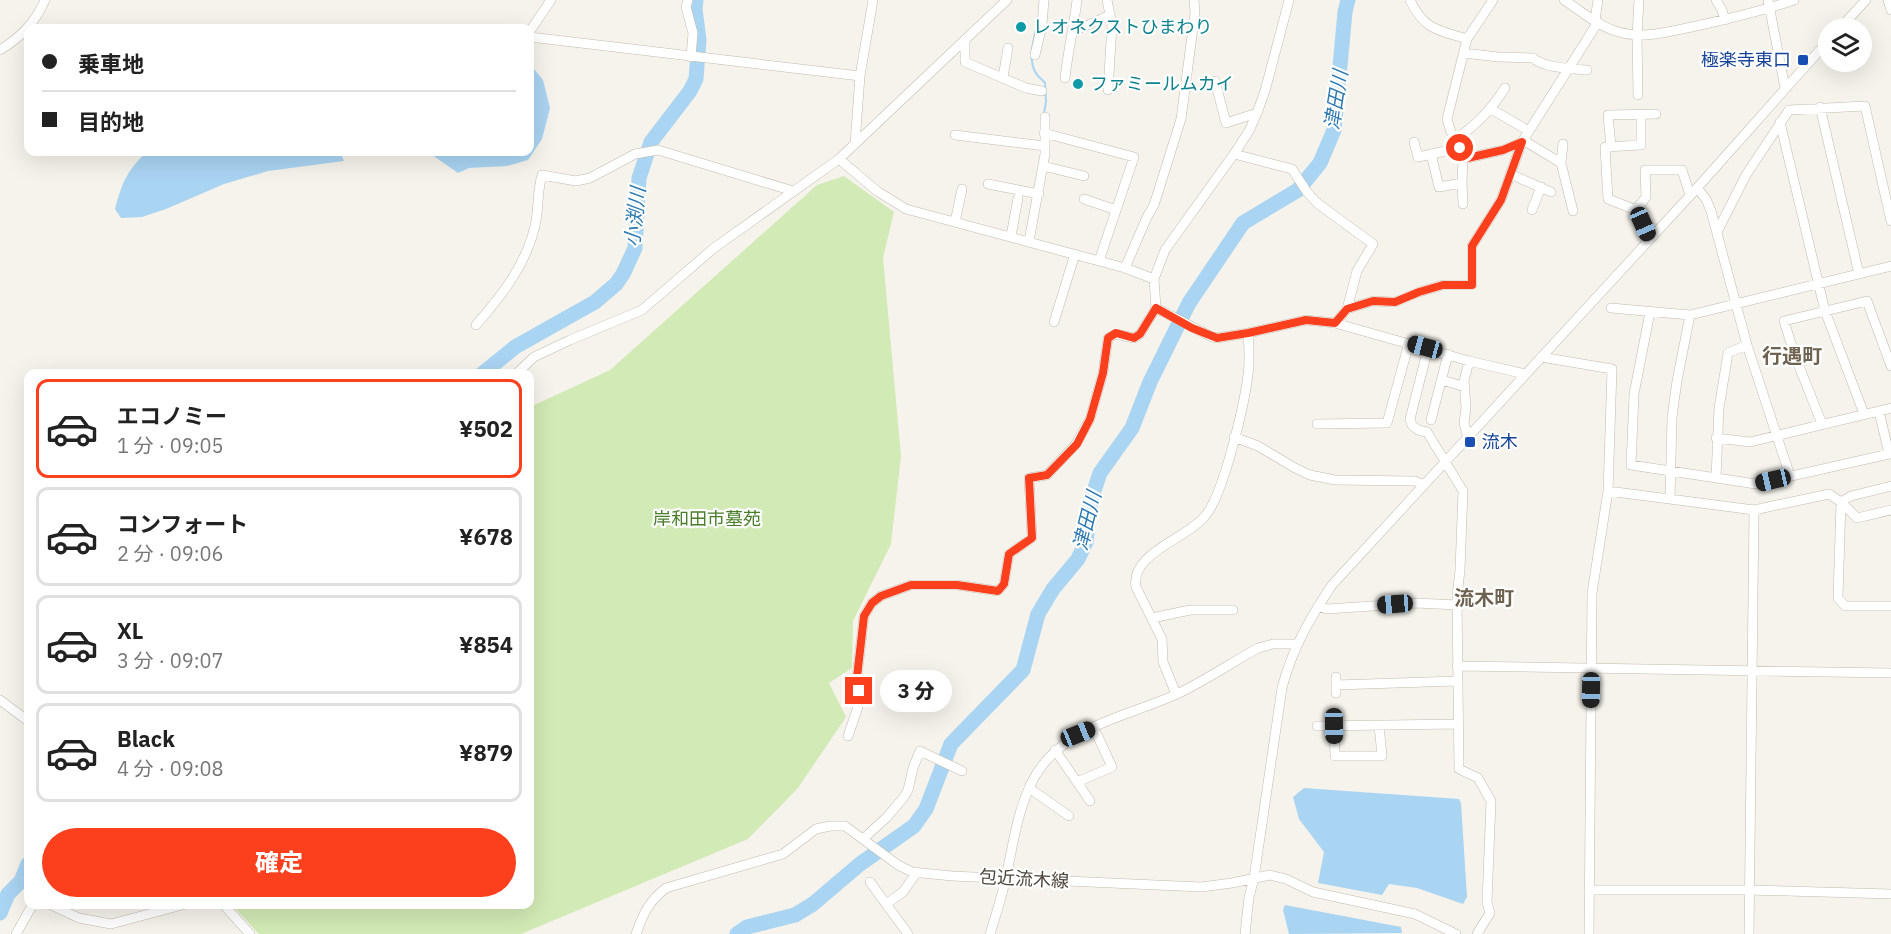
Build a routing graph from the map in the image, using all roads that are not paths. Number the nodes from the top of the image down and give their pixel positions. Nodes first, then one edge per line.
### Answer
1 (45, 0) edge
2 (550, 0) edge
3 (688, 0) edge
4 (873, 0) edge
5 (1007, 0) edge
6 (1044, 0) edge
7 (1077, 0) edge
8 (1107, 0) edge
9 (1194, 0) edge
10 (1289, 0) edge
11 (1410, 0) edge
12 (1493, 0) edge
13 (1565, 0) edge
14 (1598, 0) edge
15 (1639, 0) edge
16 (1716, 0) edge
17 (1794, 0) edge
18 (1866, 0) edge
19 (1888, 0) edge
20 (1769, 4) edge
21 (1891, 10) edge
22 (1110, 15) junction
23 (1849, 18) edge
24 (1725, 20) junction
25 (1597, 21) junction
26 (32, 24) edge
27 (534, 25) edge
28 (1079, 29) dead end
29 (24, 32) edge
30 (1637, 36) junction
31 (534, 37) edge
32 (1467, 39) junction
33 (965, 40) junction
34 (1008, 48) dead end
35 (0, 50) edge
36 (1818, 52) edge
37 (1464, 53) junction
38 (1035, 55) dead end
39 (691, 57) junction
40 (1568, 69) junction
41 (1587, 70) dead end
42 (860, 76) junction
43 (1003, 77) junction
44 (1065, 78) dead end
45 (1215, 81) dead end
46 (1505, 88) dead end
47 (1785, 88) junction
48 (1108, 90) dead end
49 (1042, 92) dead end
50 (1638, 95) dead end
51 (1820, 108) junction
52 (1491, 109) junction
53 (1257, 113) junction
54 (1656, 114) dead end
55 (1641, 115) junction
56 (1046, 117) dead end
57 (1780, 122) junction
58 (1529, 131) junction
59 (1044, 133) junction
60 (956, 135) dead end
61 (1523, 141) junction
62 (1414, 142) dead end
63 (855, 144) junction
64 (1457, 144) junction
65 (1563, 144) dead end
66 (1044, 146) junction
67 (1611, 147) junction
68 (1234, 154) junction
69 (1431, 154) junction
70 (839, 159) junction
71 (1463, 159) junction
72 (1561, 163) junction
73 (1043, 166) junction
74 (1510, 174) junction
75 (1084, 176) dead end
76 (1462, 183) junction
77 (988, 184) dead end
78 (1540, 188) junction
79 (962, 189) dead end
80 (793, 191) junction
81 (1693, 191) junction
82 (1551, 192) dead end
83 (1039, 194) junction
84 (1018, 198) dead end
85 (1084, 199) dead end
86 (1463, 204) dead end
87 (1116, 210) junction
88 (1532, 210) dead end
89 (1636, 210) junction
90 (1573, 211) dead end
91 (1891, 221) edge
92 (955, 222) junction
93 (1717, 232) junction
94 (1011, 236) junction
95 (1649, 239) junction
96 (1029, 241) junction
97 (1074, 254) junction
98 (1099, 261) junction
99 (1891, 266) edge
100 (1125, 268) junction
101 (1859, 274) junction
102 (1154, 279) junction
103 (1818, 283) junction
104 (1736, 303) junction
105 (1156, 308) junction
106 (1611, 308) dead end
107 (1347, 309) junction
108 (1825, 311) junction
109 (1650, 312) junction
110 (1690, 315) junction
111 (1053, 322) dead end
112 (1335, 323) junction
113 (476, 325) dead end
114 (1248, 333) junction
115 (1409, 343) junction
116 (1747, 345) junction
117 (1428, 348) junction
118 (1448, 354) junction
119 (1541, 357) junction
120 (1469, 361) junction
121 (1891, 366) edge
122 (521, 369) edge
123 (1525, 374) junction
124 (1442, 380) junction
125 (1397, 386) junction
126 (1465, 387) junction
127 (1418, 391) junction
128 (1891, 408) edge
129 (1880, 411) junction
130 (1864, 414) junction
131 (1431, 420) dead end
132 (1317, 424) dead end
133 (1822, 424) junction
134 (1777, 434) junction
135 (1234, 437) junction
136 (1468, 438) junction
137 (1716, 438) junction
138 (1889, 454) junction
139 (1445, 462) junction
140 (1891, 464) edge
141 (1671, 472) junction
142 (1790, 476) junction
143 (1716, 478) junction
144 (1424, 485) junction
145 (1891, 486) edge
146 (1608, 491) junction
147 (1670, 499) junction
148 (1841, 502) junction
149 (1754, 510) junction
150 (1891, 510) edge
151 (1457, 605) junction
152 (1318, 606) junction
153 (1891, 606) edge
154 (1233, 610) dead end
155 (1152, 618) junction
156 (1297, 644) junction
157 (1457, 666) junction
158 (1592, 668) junction
159 (1751, 670) junction
160 (1891, 673) edge
161 (1457, 681) junction
162 (1336, 685) dead end
163 (1176, 694) junction
164 (0, 700) edge
165 (24, 718) edge
166 (1458, 724) junction
167 (1379, 725) junction
168 (1317, 726) dead end
169 (1334, 726) junction
170 (1094, 728) junction
171 (848, 736) dead end
172 (1055, 750) junction
173 (963, 771) dead end
174 (1077, 782) junction
175 (1030, 785) junction
176 (1090, 801) dead end
177 (1069, 816) dead end
178 (865, 841) junction
179 (917, 872) junction
180 (1006, 878) junction
181 (1254, 878) junction
182 (870, 882) dead end
183 (1589, 890) junction
184 (1749, 890) junction
185 (1891, 894) edge
186 (886, 904) junction
187 (30, 909) edge
188 (60, 909) edge
189 (167, 909) edge
190 (228, 909) edge
191 (16, 934) edge
192 (250, 934) edge
193 (636, 934) edge
194 (908, 934) edge
195 (990, 934) edge
196 (1245, 934) edge
197 (1456, 934) edge
198 (1477, 934) edge
199 (1588, 934) edge
200 (1749, 934) edge

1 - 26 street
2 - 27 street
3 - 39 street
4 - 42 street
5 - 33 street
6 - 38 street
7 - 44 street
8 - 22 street
9 - 100 street
10 - 53 street
11 - 32 street
12 - 32 street
13 - 25 street
14 - 25 street
15 - 30 street
16 - 24 street
17 - 20 street
18 - 23 street
19 - 21 street
20 - 24 street
20 - 47 street
22 - 28 street
22 - 48 street
24 - 30 street
25 - 30 street
25 - 40 street
29 - 35 street
30 - 50 street
31 - 39 street
32 - 37 street
33 - 43 street
33 - 63 street
34 - 43 street
36 - 47 street
37 - 40 street
37 - 64 street
39 - 42 street
40 - 41 street
40 - 58 street
42 - 63 street
43 - 49 street
45 - 53 street
46 - 52 street
47 - 81 street
51 - 57 street
51 - 91 street
51 - 101 street
52 - 58 street
52 - 64 street
53 - 68 street
54 - 55 street
55 - 67 street
55 - 67 street
56 - 59 street
57 - 93 street
57 - 103 street
58 - 61 street
59 - 66 street
59 - 87 street
60 - 66 street
61 - 71 street
61 - 72 street
61 - 74 street
62 - 69 street
63 - 70 street
64 - 69 street
64 - 71 street
65 - 72 street
66 - 73 street
67 - 89 street
68 - 102 street
68 - 107 street
69 - 76 street
70 - 80 street
70 - 92 street
71 - 76 street
72 - 90 street
73 - 75 street
73 - 83 street
74 - 78 street
74 - 107 street
76 - 86 street
77 - 83 street
78 - 82 street
78 - 88 street
79 - 92 street
80 - 113 street
80 - 122 street
81 - 89 street
81 - 93 street
81 - 95 street
83 - 96 street
84 - 94 street
85 - 87 street
87 - 98 street
89 - 95 street
92 - 94 street
93 - 104 street
94 - 96 street
95 - 119 street
96 - 97 street
97 - 98 street
97 - 111 street
98 - 100 street
99 - 101 street
100 - 102 street
101 - 103 street
102 - 105 street
103 - 104 street
103 - 108 street
104 - 110 street
104 - 116 street
105 - 114 street
105 - 171 street
106 - 109 street
107 - 112 street
108 - 121 street
108 - 130 street
108 - 133 street
109 - 110 street
109 - 141 street
110 - 141 street
112 - 114 street
112 - 115 street
114 - 135 street
115 - 117 street
115 - 125 street
116 - 134 street
116 - 137 street
117 - 118 street
117 - 127 street
118 - 120 street
118 - 124 street
119 - 123 street
119 - 146 street
120 - 123 street
120 - 126 street
123 - 136 street
124 - 126 street
124 - 131 street
125 - 127 street
125 - 132 street
126 - 136 street
127 - 139 street
128 - 129 street
129 - 130 street
129 - 138 street
130 - 133 street
133 - 134 street
134 - 137 street
134 - 142 street
135 - 144 street
135 - 155 street
136 - 139 street
137 - 143 street
138 - 140 street
138 - 142 street
139 - 144 street
139 - 151 street
141 - 143 street
141 - 147 street
142 - 143 street
144 - 152 street
145 - 148 street
146 - 147 street
146 - 158 street
147 - 149 street
148 - 149 street
148 - 150 street
148 - 153 street
149 - 159 street
151 - 152 street
151 - 157 street
152 - 156 street
154 - 155 street
155 - 163 street
156 - 163 street
156 - 181 street
157 - 158 street
157 - 161 street
158 - 159 street
158 - 183 street
159 - 160 street
159 - 184 street
161 - 162 street
161 - 166 street
163 - 170 street
164 - 165 street
166 - 167 street
166 - 198 street
167 - 169 street
167 - 169 street
168 - 169 street
170 - 172 street
170 - 174 street
172 - 174 street
172 - 175 street
173 - 178 street
174 - 176 street
175 - 177 street
175 - 180 street
178 - 179 street, 包近流木線
178 - 193 street, 包近流木線
179 - 180 street, 包近流木線
179 - 186 street
180 - 181 street, 包近流木線
180 - 195 street
181 - 196 street
181 - 197 street, 包近流木線
182 - 186 street
183 - 184 street
183 - 199 street
184 - 185 street
184 - 200 street
186 - 194 street
187 - 191 street
188 - 189 street
190 - 192 street

